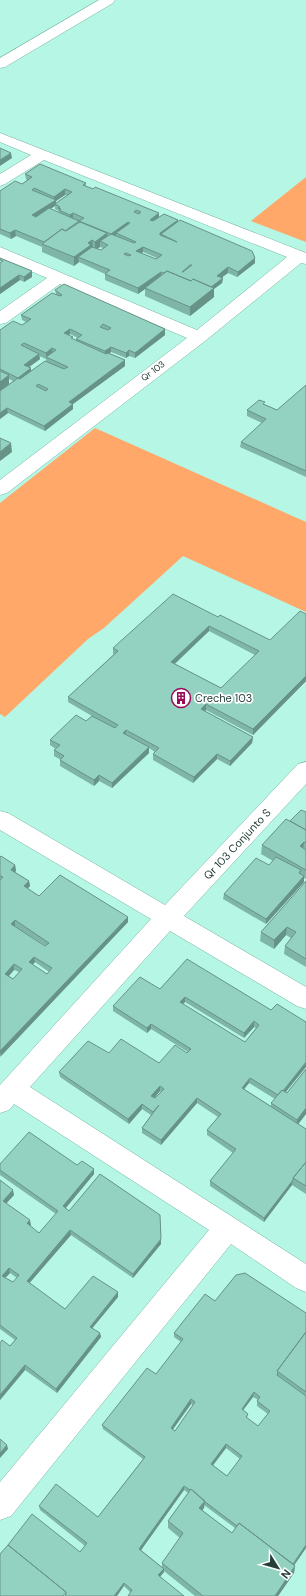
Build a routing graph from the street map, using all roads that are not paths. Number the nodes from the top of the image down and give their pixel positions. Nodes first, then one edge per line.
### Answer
1 (108, 0) edge
2 (0, 64) edge
3 (0, 137) edge
4 (43, 154) junction
5 (0, 181) edge
6 (0, 252) edge
7 (302, 258) edge
8 (59, 277) junction
9 (0, 319) edge
10 (199, 337) junction
11 (0, 489) edge
12 (306, 770) edge
13 (0, 819) edge
14 (168, 917) junction
15 (302, 993) edge
16 (6, 1095) edge
17 (228, 1227) junction
18 (306, 1280) edge
19 (0, 1505) edge

1 - 2 street
3 - 4 street
4 - 5 street
4 - 7 street
6 - 8 street
7 - 10 street, Qr 103
8 - 9 street
8 - 10 street
10 - 11 street, Qr 103
12 - 14 street, Qr 103 Conjunto S
13 - 14 street
14 - 15 street
14 - 16 street, Qr 103 Conjunto S
16 - 17 street
17 - 18 street
17 - 19 street

